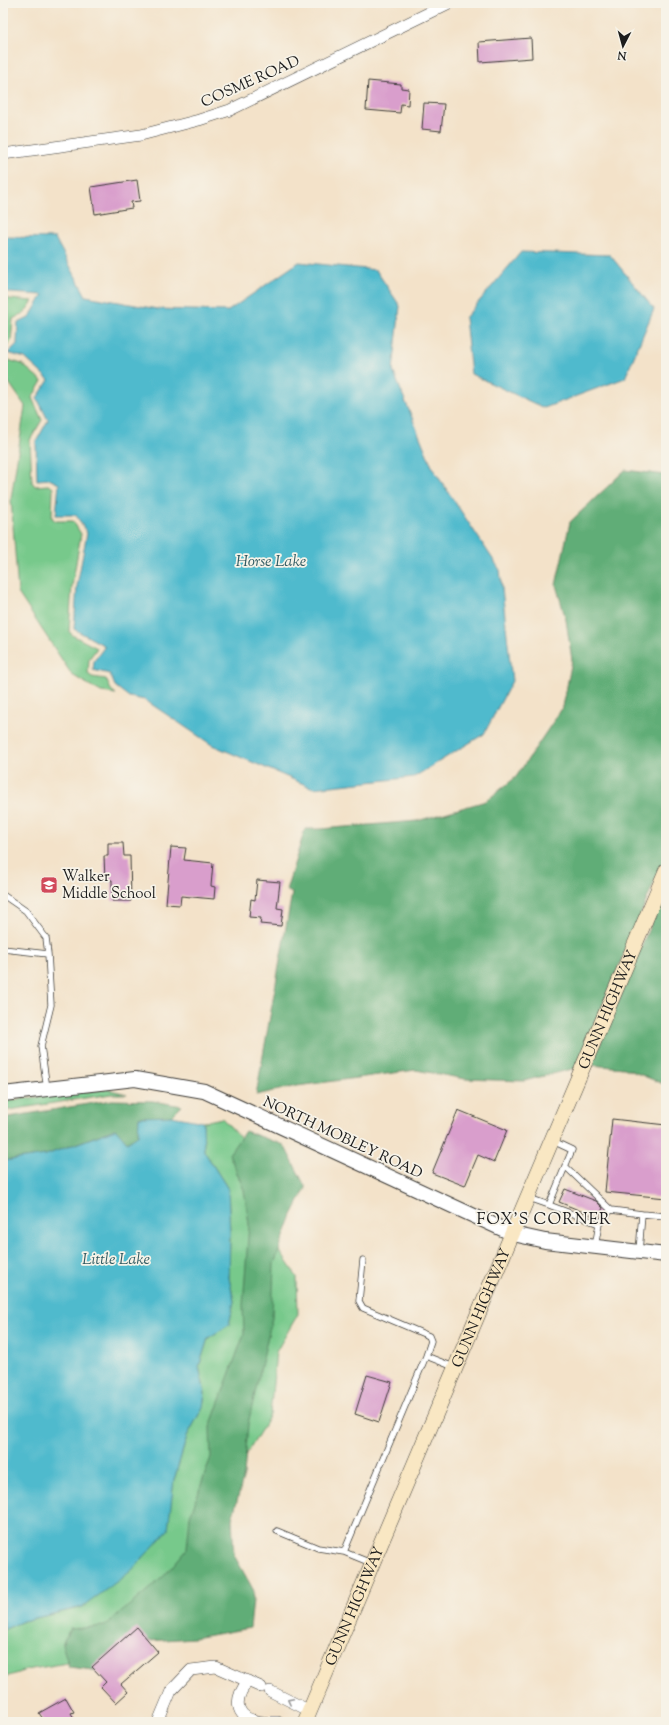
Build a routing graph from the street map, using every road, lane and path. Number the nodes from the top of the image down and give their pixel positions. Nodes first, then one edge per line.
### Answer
1 (449, 3) edge
2 (3, 154) edge
3 (666, 872) edge
4 (3, 894) edge
5 (3, 950) edge
6 (48, 954) junction
7 (47, 1089) junction
8 (3, 1094) edge
9 (552, 1141) junction
10 (565, 1166) junction
11 (528, 1198) junction
12 (549, 1205) junction
13 (611, 1210) junction
14 (642, 1214) junction
15 (666, 1216) edge
16 (599, 1224) junction
17 (513, 1234) junction
18 (595, 1247) junction
19 (639, 1252) junction
20 (666, 1255) edge
21 (363, 1260) dead end
22 (426, 1356) junction
23 (456, 1368) junction
24 (277, 1531) dead end
25 (344, 1552) junction
26 (373, 1564) junction
27 (248, 1681) junction
28 (308, 1717) edge
29 (158, 1722) edge
30 (265, 1722) edge
31 (278, 1722) edge

1 - 2 street, COSME ROAD
3 - 9 main road, GUNN HIGHWAY
4 - 6 lane
5 - 6 lane
6 - 7 lane
7 - 8 street, NORTH MOBLEY ROAD
7 - 17 street, NORTH MOBLEY ROAD
9 - 10 lane
9 - 11 main road, GUNN HIGHWAY
10 - 12 lane
10 - 13 lane
11 - 12 lane
11 - 17 main road, GUNN HIGHWAY
12 - 16 lane
13 - 14 lane
13 - 16 lane
14 - 15 lane
14 - 19 lane
16 - 18 lane
17 - 18 street, NORTH MOBLEY ROAD
17 - 23 main road, GUNN HIGHWAY
18 - 19 street, NORTH MOBLEY ROAD
19 - 20 street, NORTH MOBLEY ROAD
21 - 22 lane
22 - 23 lane
22 - 25 lane
23 - 26 main road, GUNN HIGHWAY
24 - 25 lane
25 - 26 lane
26 - 28 main road, GUNN HIGHWAY
28 -> 27 street
27 - 29 street
27 - 30 street
30 - 31 street

